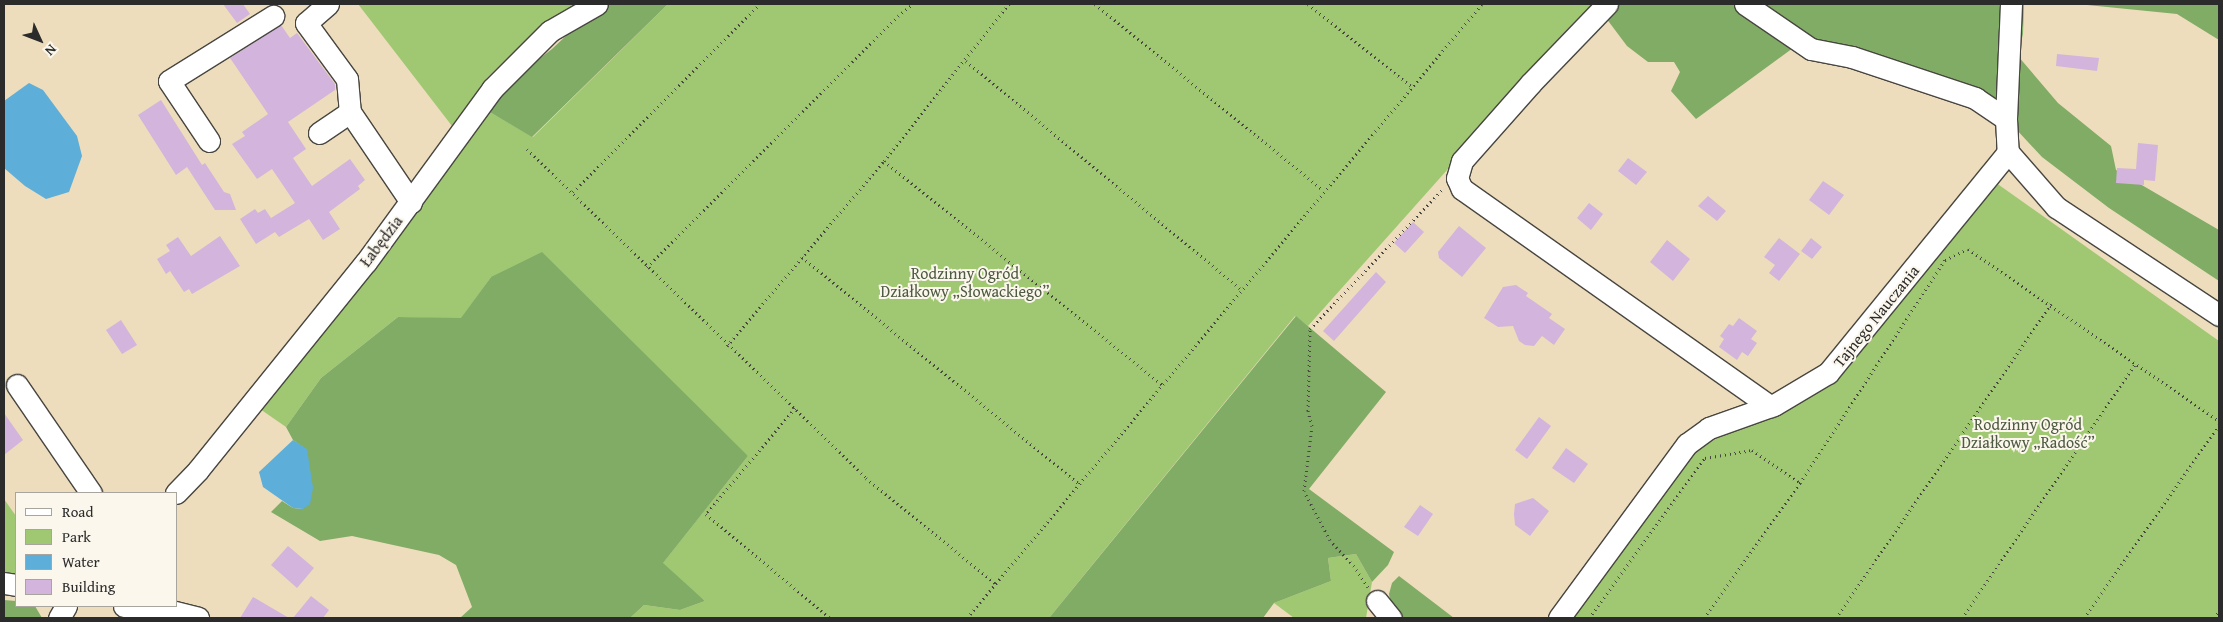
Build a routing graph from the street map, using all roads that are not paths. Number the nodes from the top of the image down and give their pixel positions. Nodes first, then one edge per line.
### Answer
1 (328, 4) edge
2 (597, 4) edge
3 (1607, 4) edge
4 (1746, 4) edge
5 (2011, 4) edge
6 (269, 10) edge
7 (306, 23) junction
8 (350, 112) junction
9 (2006, 119) junction
10 (319, 133) dead end
11 (209, 141) dead end
12 (2008, 152) junction
13 (411, 202) junction
14 (2219, 315) edge
15 (17, 384) dead end
16 (1770, 406) junction
17 (90, 492) edge
18 (177, 492) edge
19 (65, 607) edge
20 (135, 607) edge
21 (1374, 609) edge
22 (59, 618) edge
23 (198, 618) edge
24 (1392, 618) edge
25 (1559, 618) edge

1 - 7 street
2 - 13 street, Łabędzia
3 - 16 street
4 - 9 street
5 - 9 street
6 - 7 street
6 - 11 street
7 - 8 street
8 - 10 street
8 - 13 street
9 - 12 street
12 - 14 street
12 - 16 street, Tajnego Nauczania
13 - 18 street, Łabędzia
15 - 17 street
16 - 25 street, Tajnego Nauczania
19 - 22 street
20 - 23 street
21 - 24 street

